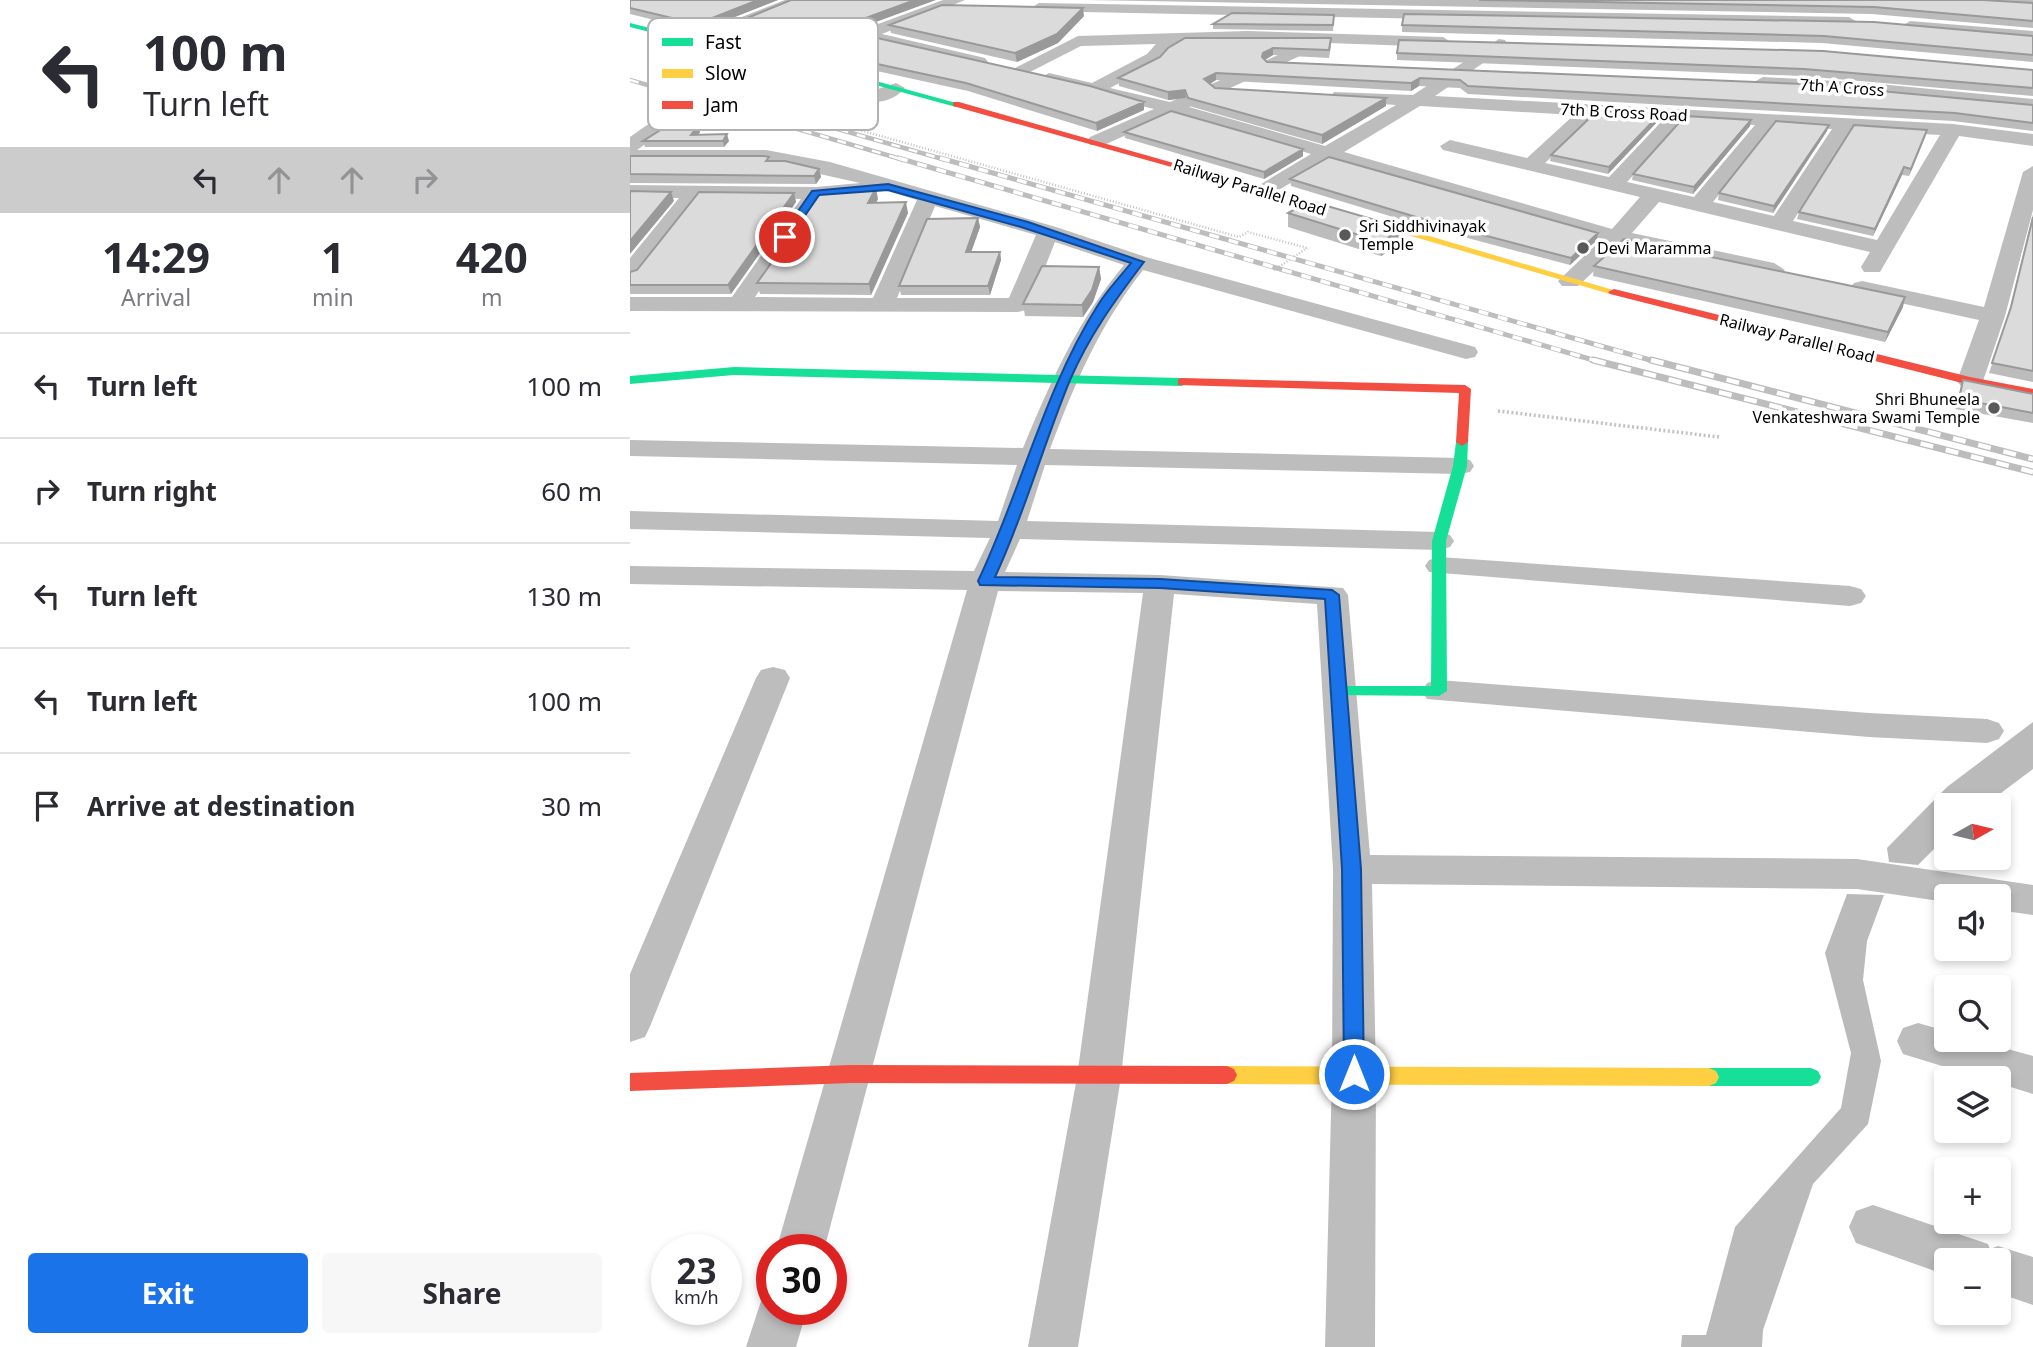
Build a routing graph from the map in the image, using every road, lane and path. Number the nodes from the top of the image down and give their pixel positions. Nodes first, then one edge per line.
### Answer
1 (922, 0) edge
2 (1434, 0) edge
3 (1982, 0) edge
4 (790, 1) edge
5 (2033, 3) edge
6 (956, 4) edge
7 (1090, 4) edge
8 (1022, 8) edge
9 (1400, 13) junction
10 (747, 18) edge
11 (876, 18) edge
12 (1871, 23) edge
13 (630, 25) edge
14 (1898, 25) edge
15 (648, 29) edge
16 (878, 30) edge
17 (2033, 36) edge
18 (1171, 37) junction
19 (878, 38) edge
20 (1332, 38) junction
21 (1078, 41) junction
22 (1273, 63) junction
23 (1313, 65) edge
24 (1005, 68) junction
25 (1433, 70) edge
26 (1459, 72) junction
27 (1487, 73) edge
28 (1747, 82) edge
29 (878, 83) edge
30 (896, 88) junction
31 (1097, 88) junction
32 (1216, 88) junction
33 (1256, 91) edge
34 (878, 95) edge
35 (1323, 95) edge
36 (1417, 100) junction
37 (2033, 105) edge
38 (1508, 106) junction
39 (1172, 108) junction
40 (1589, 111) junction
41 (1678, 116) junction
42 (630, 119) edge
43 (648, 119) tunnel mouth
44 (1769, 120) junction
45 (1845, 124) junction
46 (654, 130) tunnel mouth
47 (858, 130) edge
48 (1953, 131) junction
49 (2033, 140) edge
50 (1097, 141) junction
51 (630, 146) edge
52 (1439, 154) junction
53 (1324, 155) junction
54 (630, 156) edge
55 (1531, 165) junction
56 (2033, 172) edge
57 (1404, 177) junction
58 (1613, 185) junction
59 (888, 187) junction
60 (630, 191) edge
61 (695, 191) junction
62 (1263, 191) junction
63 (816, 193) junction
64 (1654, 194) junction
65 (929, 196) junction
66 (1699, 205) junction
67 (1780, 224) junction
68 (1048, 232) junction
69 (1617, 237) junction
70 (1881, 248) junction
71 (1138, 262) junction
72 (1273, 271) dead end
73 (630, 273) edge
74 (1794, 274) edge
75 (1570, 282) junction
76 (1835, 283) edge
77 (1862, 289) junction
78 (630, 304) edge
79 (739, 304) junction
80 (883, 304) junction
81 (1993, 316) junction
82 (1466, 352) dead end
83 (1064, 379) junction
84 (630, 380) edge
85 (1970, 381) junction
86 (2033, 393) edge
87 (1462, 406) junction
88 (1719, 436) dead end
89 (630, 447) edge
90 (1034, 456) junction
91 (1460, 466) junction
92 (630, 520) edge
93 (1010, 530) junction
94 (1439, 554) junction
95 (630, 575) edge
96 (985, 581) junction
97 (1160, 584) junction
98 (1850, 596) dead end
99 (773, 678) dead end
100 (1337, 691) junction
101 (1438, 691) junction
102 (1987, 732) dead end
103 (1352, 869) junction
104 (2033, 900) edge
105 (630, 1024) edge
106 (1918, 1041) dead end
107 (851, 1074) junction
108 (1354, 1074) junction
109 (2033, 1075) edge
110 (1099, 1077) junction
111 (1811, 1077) dead end
112 (630, 1082) edge
113 (1873, 1227) dead end
114 (805, 1234) edge
115 (1935, 1248) edge
116 (2011, 1273) edge
117 (2033, 1281) edge
118 (777, 1325) edge
119 (771, 1347) edge
120 (1053, 1347) edge
121 (1350, 1347) edge

1 - 11 street
2 - 9 street
3 - 5 street
4 - 10 street
6 - 16 street
7 - 8 street
7 - 9 street
7 - 21 street
9 - 12 street
9 - 20 street
13 - 15 street, Railway Parallel Road
14 - 17 street
18 - 20 street
18 - 21 street
18 - 31 street
19 - 24 street
20 - 22 street
20 - 26 street
21 - 24 street
22 - 23 street
22 - 32 street
24 - 31 street
25 - 26 street
26 - 27 street
26 - 36 street
28 - 37 street, 7th A Cross
29 - 30 street, Railway Parallel Road
30 - 34 street
30 - 50 street, Railway Parallel Road
31 - 39 street
32 - 33 street
32 - 39 street
35 - 36 street, 7th B Cross Road
36 - 38 street, 7th B Cross Road
36 - 53 street
38 - 40 street, 7th B Cross Road
38 - 52 street
39 - 50 street
39 - 53 street
40 - 41 street, 7th B Cross Road
40 - 55 street
41 - 44 street, 7th B Cross Road
41 - 58 street
42 - 43 street
44 - 45 street, 7th B Cross Road
44 - 66 street
45 - 48 street, 7th B Cross Road
45 - 67 street
46 - 51 street
47 - 72 path
48 - 49 street, 7th B Cross Road
48 - 70 street
50 - 62 street, Railway Parallel Road
52 - 55 street
52 - 57 street
53 - 57 street
53 - 62 street
54 - 59 street
55 - 58 street
56 - 81 street
57 - 69 street
58 - 64 street
59 - 63 street
59 - 65 street
60 - 61 street
61 - 63 street
61 - 73 street
62 - 75 street, Railway Parallel Road
63 - 79 street
64 - 66 street
64 - 69 street
65 - 68 street
65 - 80 street
66 - 67 street
67 - 70 street
68 - 71 street
68 - 80 street
69 - 74 street
69 - 75 street
70 - 77 street
71 - 82 street
71 - 83 street
75 - 85 street, Railway Parallel Road
76 - 77 street
77 - 81 street
78 - 79 street
79 - 80 street
81 - 85 street
83 - 84 street
83 - 87 street
83 - 90 street
85 - 86 street, Railway Parallel Road
87 - 88 path
87 - 91 street
89 - 90 street
90 - 91 street
90 - 93 street
91 - 94 street
92 - 93 street
93 - 94 street
93 - 96 street
94 - 98 street
94 - 101 street
95 - 96 street
96 - 97 street
96 - 107 street
97 - 100 street
97 - 110 street
99 - 105 street
100 - 101 street
100 - 103 street
101 - 102 street
103 - 104 street
103 - 108 street
106 - 109 street
107 - 110 street
107 - 112 street
107 - 114 street
108 - 110 street
108 - 111 street
108 - 121 street
110 - 120 street
113 - 115 street
116 - 117 street
118 - 119 street

